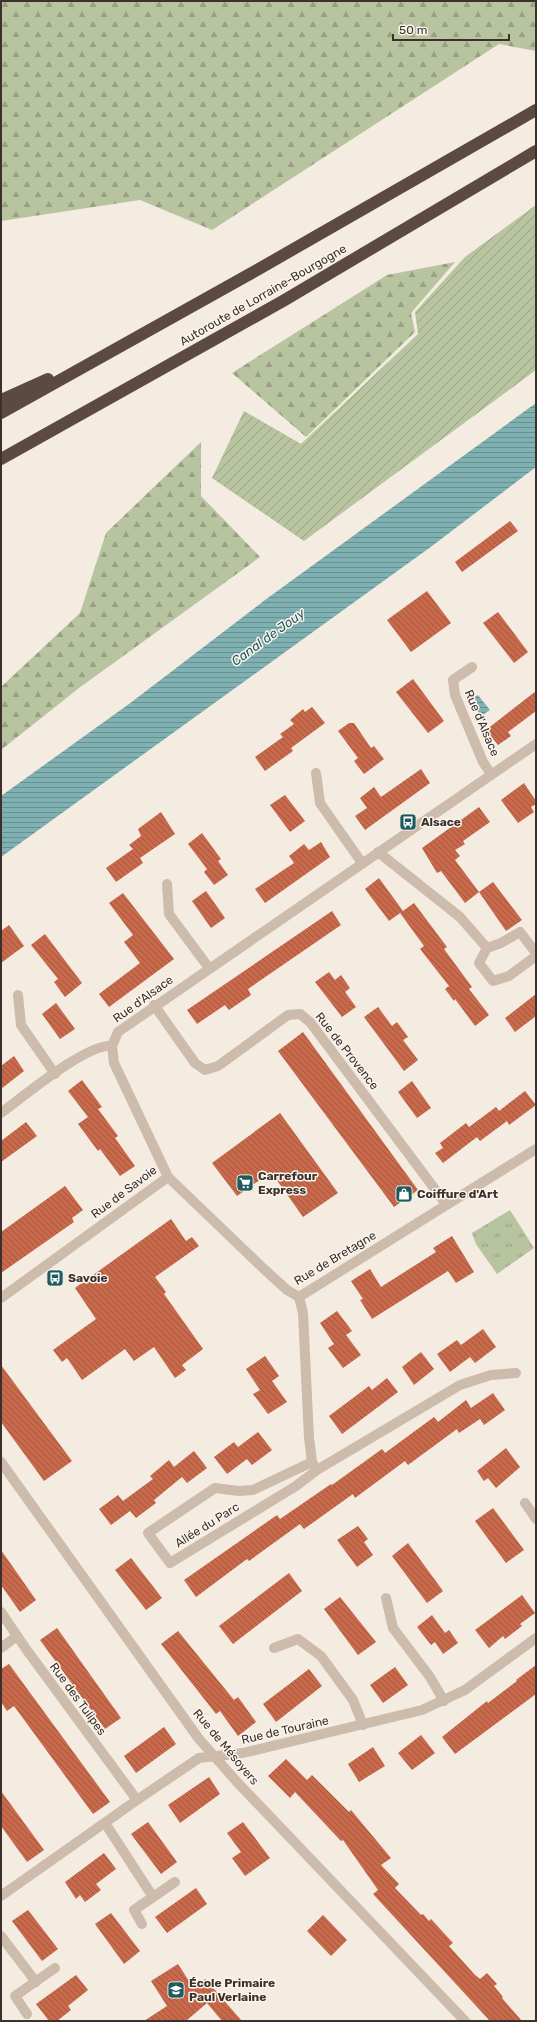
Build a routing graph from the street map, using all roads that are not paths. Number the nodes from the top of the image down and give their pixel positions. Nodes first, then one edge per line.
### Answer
1 (536, 110) edge
2 (536, 151) edge
3 (124, 344) junction
4 (1, 400) edge
5 (1, 413) edge
6 (1, 459) edge
7 (472, 667) dead end
8 (536, 744) edge
9 (316, 773) dead end
10 (491, 774) junction
11 (378, 852) junction
12 (362, 863) junction
13 (166, 884) dead end
14 (486, 948) junction
15 (536, 953) edge
16 (536, 956) edge
17 (209, 968) junction
18 (18, 995) dead end
19 (154, 1005) junction
20 (112, 1046) junction
21 (55, 1074) junction
22 (1, 1113) edge
23 (536, 1149) edge
24 (168, 1177) junction
25 (446, 1204) junction
26 (299, 1297) junction
27 (1, 1298) edge
28 (516, 1373) dead end
29 (1, 1462) edge
30 (315, 1466) junction
31 (253, 1490) junction
32 (267, 1502) junction
33 (525, 1503) dead end
34 (536, 1519) edge
35 (386, 1598) dead end
36 (1, 1612) edge
37 (17, 1636) junction
38 (536, 1638) edge
39 (1, 1648) edge
40 (274, 1648) dead end
41 (444, 1701) junction
42 (363, 1725) junction
43 (213, 1756) junction
44 (137, 1800) junction
45 (105, 1823) junction
46 (175, 1882) dead end
47 (1, 1896) edge
48 (153, 1897) junction
49 (142, 1924) dead end
50 (1, 1936) edge
51 (55, 1968) dead end
52 (36, 1982) junction
53 (27, 2014) dead end
54 (465, 2021) edge

1 - 3 highway, Autoroute de Lorraine-Bourgogne
2 - 6 highway, Autoroute de Lorraine-Bourgogne
3 - 4 highway
3 - 5 highway, Autoroute de Lorraine-Bourgogne
7 - 10 street, Rue d'Alsace
8 - 10 street, Rue d'Alsace
9 - 12 street
10 - 11 street, Rue d'Alsace
11 - 12 street, Rue d'Alsace
11 - 14 street
12 - 17 street, Rue d'Alsace
13 - 17 street
14 - 15 street
14 - 16 street
17 - 19 street, Rue d'Alsace
18 - 21 street
19 - 20 street, Rue d'Alsace
19 - 25 street, Rue de Provence
20 - 21 street
20 - 24 street, Rue de Savoie
21 - 22 street
23 - 25 street, Rue de Bretagne
24 - 26 street, Rue de Bretagne
24 - 27 street, Rue de Savoie
25 - 26 street, Rue de Bretagne
26 - 30 street
28 - 30 street, Allée du Parc
29 - 43 street, Rue de Mésoyers
30 - 31 street, Allée du Parc
30 - 32 street, Allée du Parc
31 - 32 street
31 - 32 street, Allée du Parc
33 - 34 street
35 - 41 street
36 - 37 street, Rue des Tulipes
37 - 39 street
37 - 44 street, Rue des Tulipes
38 - 41 street, Rue de Touraine
40 - 42 street
41 - 42 street, Rue de Touraine
42 - 43 street, Rue de Touraine
43 - 44 street, Rue de Touraine
43 - 54 street, Rue de Mésoyers
44 - 45 street, Rue de Touraine
45 - 47 street, Rue de Touraine
45 - 48 street
46 - 48 street
48 - 49 street
50 - 52 street
51 - 52 street
52 - 53 street

